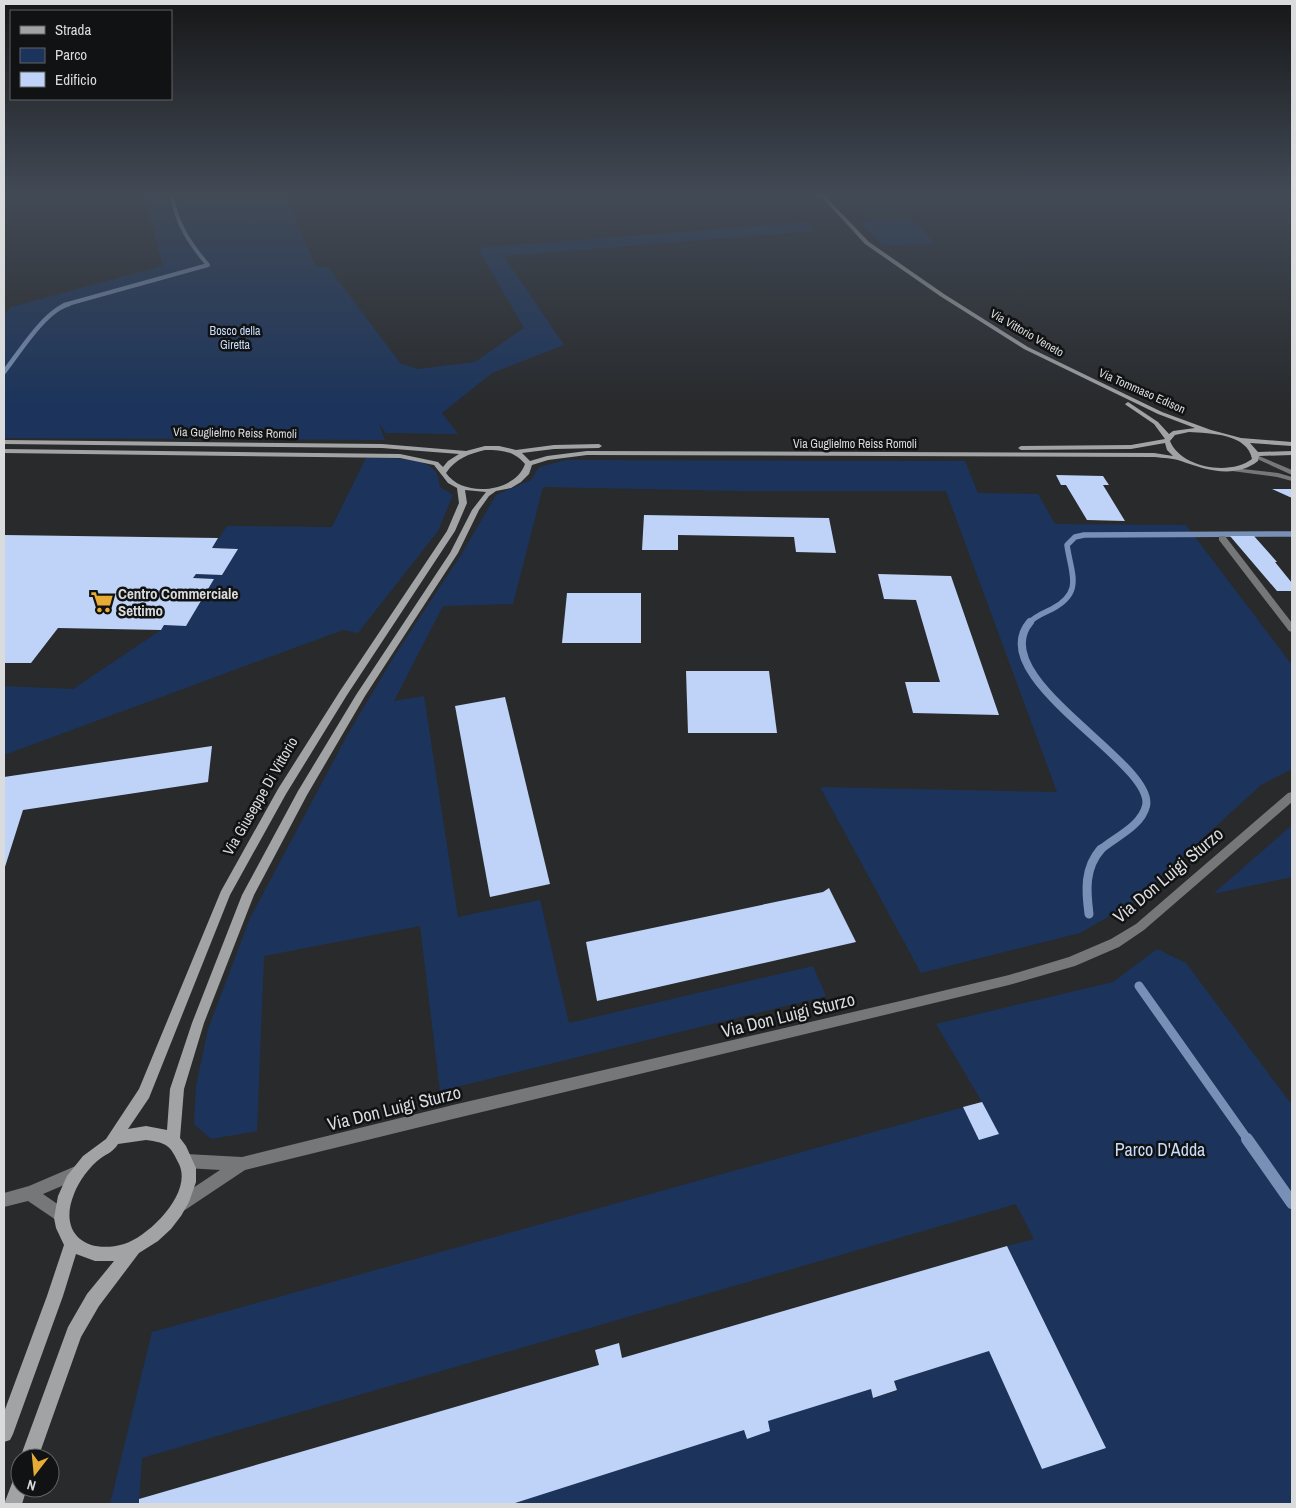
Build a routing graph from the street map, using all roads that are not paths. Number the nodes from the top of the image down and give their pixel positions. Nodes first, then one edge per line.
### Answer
1 (898, 265) edge
2 (1082, 377) junction
3 (1208, 431) junction
4 (1167, 439) junction
5 (1238, 440) junction
6 (4, 442) edge
7 (63, 442) junction
8 (1292, 444) edge
9 (4, 446) edge
10 (4, 451) edge
11 (466, 452) junction
12 (515, 452) junction
13 (1292, 453) edge
14 (1257, 456) junction
15 (1182, 459) junction
16 (529, 464) junction
17 (1234, 470) junction
18 (444, 471) junction
19 (1292, 472) edge
20 (1292, 479) edge
21 (462, 488) junction
22 (494, 489) junction
23 (1222, 538) dead end
24 (1292, 629) edge
25 (1292, 796) edge
26 (114, 1138) junction
27 (173, 1142) junction
28 (186, 1161) junction
29 (242, 1164) junction
30 (78, 1172) junction
31 (29, 1193) junction
32 (4, 1200) edge
33 (180, 1205) junction
34 (61, 1215) junction
35 (72, 1243) junction
36 (134, 1248) junction
37 (4, 1434) edge
38 (33, 1448) edge

1 - 2 street, Via Vittorio Veneto
2 - 3 street, Via Tommaso Edison
2 - 4 street, Via Tommaso Edison
3 - 4 street, Via Guglielmo Reiss Romoli
3 - 5 street
4 - 12 street, Via Guglielmo Reiss Romoli
4 - 15 street, Via Tommaso Edison
5 - 8 street
5 - 14 street
6 - 7 street, Via Guglielmo Reiss Romoli
7 - 9 street
7 - 11 street, Via Guglielmo Reiss Romoli
10 - 18 street, Via Guglielmo Reiss Romoli
11 - 12 street, Via Guglielmo Reiss Romoli
11 - 18 street
12 - 16 street
13 - 14 street
14 - 17 street
14 - 19 street
15 - 16 street, Via Guglielmo Reiss Romoli
15 - 17 street, Via Guglielmo Reiss Romoli
16 - 22 street
17 - 20 street
18 - 21 street, Via Guglielmo Reiss Romoli
21 - 22 street
21 - 26 street, Via Giuseppe Di Vittorio
22 - 27 street
23 - 24 street
25 - 29 street, Via Don Luigi Sturzo
26 - 27 street
26 - 30 street
27 - 28 street
28 - 29 street, Via Don Luigi Sturzo
28 - 33 street
29 - 33 street, Via Don Luigi Sturzo
30 - 31 street
30 - 34 street
31 - 32 street
31 - 34 street
33 - 36 street
34 - 35 street
35 - 36 street
35 - 37 street
36 - 38 street

